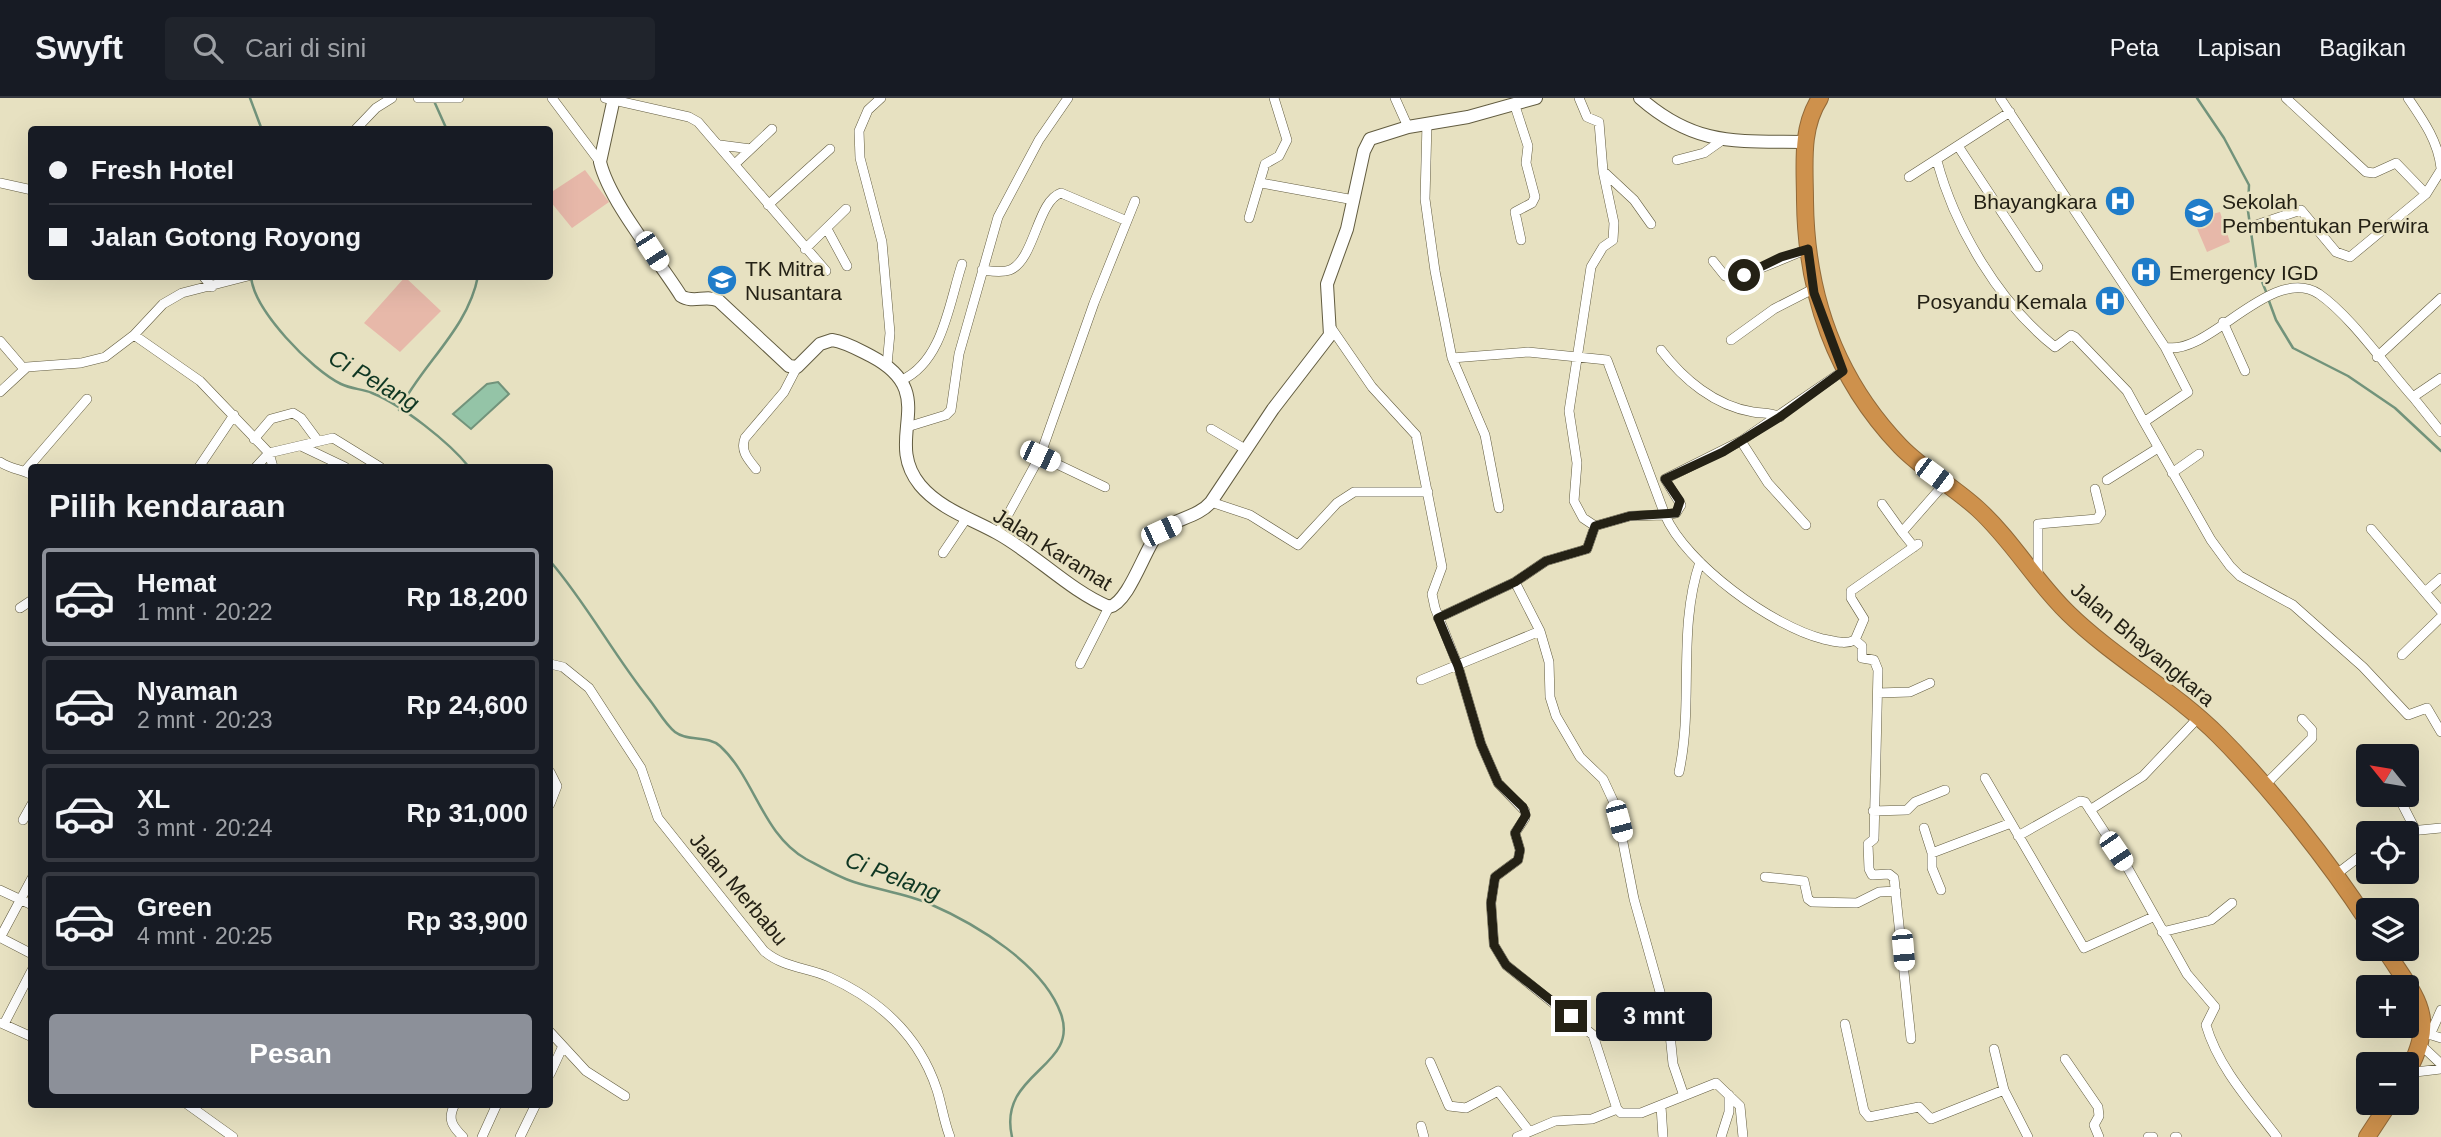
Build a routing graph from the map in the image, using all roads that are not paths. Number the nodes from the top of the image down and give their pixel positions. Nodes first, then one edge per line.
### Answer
1 (392, 98) edge
2 (459, 98) edge
3 (552, 98) edge
4 (881, 98) edge
5 (1068, 98) edge
6 (1274, 98) edge
7 (1395, 98) edge
8 (1579, 98) edge
9 (1640, 98) edge
10 (1820, 98) edge
11 (2000, 98) edge
12 (2286, 98) edge
13 (2408, 98) edge
14 (421, 99) edge
15 (447, 99) edge
16 (611, 99) edge
17 (1526, 101) edge
18 (2010, 112) junction
19 (1427, 123) junction
20 (359, 126) edge
21 (1408, 127) junction
22 (772, 129) dead end
23 (1721, 141) junction
24 (1805, 142) junction
25 (720, 145) junction
26 (1958, 146) junction
27 (751, 149) junction
28 (830, 149) dead end
29 (1677, 160) dead end
30 (1937, 160) junction
31 (600, 162) junction
32 (736, 163) junction
33 (2441, 169) edge
34 (1603, 171) junction
35 (1909, 177) dead end
36 (0, 183) edge
37 (1261, 183) junction
38 (28, 189) edge
39 (2426, 194) junction
40 (1354, 200) junction
41 (1135, 201) dead end
42 (768, 205) junction
43 (846, 209) dead end
44 (1249, 218) dead end
45 (1127, 221) junction
46 (1651, 224) dead end
47 (2256, 225) dead end
48 (827, 229) junction
49 (1521, 240) dead end
50 (805, 249) junction
51 (1808, 249) junction
52 (1713, 261) dead end
53 (962, 264) dead end
54 (847, 267) dead end
55 (2038, 267) dead end
56 (982, 270) junction
57 (826, 271) dead end
58 (207, 280) edge
59 (225, 280) edge
60 (212, 286) junction
61 (1813, 289) junction
62 (2441, 298) edge
63 (2223, 322) junction
64 (1332, 330) junction
65 (134, 335) junction
66 (1731, 340) dead end
67 (0, 341) edge
68 (2165, 347) junction
69 (1661, 350) dead end
70 (1576, 357) junction
71 (2377, 357) junction
72 (1452, 358) junction
73 (887, 365) junction
74 (797, 367) junction
75 (24, 369) junction
76 (1843, 371) junction
77 (2245, 371) dead end
78 (2441, 378) edge
79 (902, 380) junction
80 (0, 391) edge
81 (2413, 397) junction
82 (87, 399) dead end
83 (234, 415) junction
84 (1780, 417) junction
85 (2144, 422) junction
86 (907, 427) junction
87 (1211, 429) dead end
88 (2441, 432) edge
89 (254, 439) junction
90 (318, 441) junction
91 (1741, 441) junction
92 (301, 446) junction
93 (2158, 447) junction
94 (1245, 449) junction
95 (269, 453) junction
96 (2199, 454) dead end
97 (1040, 456) junction
98 (0, 462) edge
99 (35, 464) edge
100 (201, 464) edge
101 (259, 464) edge
102 (272, 464) edge
103 (339, 464) edge
104 (375, 464) edge
105 (756, 469) dead end
106 (28, 473) edge
107 (2172, 473) junction
108 (2107, 480) dead end
109 (1945, 484) junction
110 (1105, 487) dead end
111 (2095, 489) dead end
112 (1428, 492) junction
113 (1211, 502) junction
114 (1882, 504) dead end
115 (1499, 508) dead end
116 (1665, 515) junction
117 (966, 519) junction
118 (1806, 525) dead end
119 (1595, 526) junction
120 (2371, 529) dead end
121 (1902, 531) junction
122 (998, 533) junction
123 (943, 552) dead end
124 (1700, 562) junction
125 (2441, 578) edge
126 (2038, 579) junction
127 (1515, 582) junction
128 (2425, 592) junction
129 (28, 603) edge
130 (1109, 607) junction
131 (20, 608) dead end
132 (2441, 611) edge
133 (2441, 617) edge
134 (1438, 618) junction
135 (1540, 631) junction
136 (1855, 640) junction
137 (2402, 655) dead end
138 (1080, 664) dead end
139 (553, 665) edge
140 (1458, 666) junction
141 (1422, 680) dead end
142 (1930, 683) dead end
143 (1878, 693) junction
144 (2198, 718) junction
145 (2302, 719) dead end
146 (2441, 732) edge
147 (1679, 772) dead end
148 (553, 778) edge
149 (1984, 778) dead end
150 (2264, 786) junction
151 (1945, 790) dead end
152 (553, 796) edge
153 (2090, 810) junction
154 (28, 811) edge
155 (1873, 811) junction
156 (23, 820) dead end
157 (2011, 823) junction
158 (1924, 828) dead end
159 (2441, 828) edge
160 (2419, 831) edge
161 (2018, 836) junction
162 (1932, 853) junction
163 (2356, 859) edge
164 (2334, 876) junction
165 (1765, 877) dead end
166 (28, 885) edge
167 (0, 890) edge
168 (1941, 890) dead end
169 (1896, 891) junction
170 (19, 900) junction
171 (28, 903) edge
172 (2232, 903) dead end
173 (2356, 906) edge
174 (2153, 917) junction
175 (2162, 932) junction
176 (0, 938) edge
177 (28, 952) edge
178 (2392, 961) edge
179 (28, 977) edge
180 (2441, 1010) edge
181 (2, 1023) edge
182 (1845, 1024) dead end
183 (28, 1035) edge
184 (553, 1036) edge
185 (2425, 1037) junction
186 (2441, 1038) edge
187 (1910, 1039) dead end
188 (562, 1048) junction
189 (1994, 1049) dead end
190 (2418, 1052) edge
191 (2441, 1052) edge
192 (2065, 1059) dead end
193 (1430, 1062) dead end
194 (2441, 1065) edge
195 (553, 1068) edge
196 (2419, 1071) edge
197 (2004, 1090) junction
198 (1729, 1095) junction
199 (625, 1096) dead end
200 (1684, 1096) junction
201 (1661, 1107) junction
202 (193, 1108) edge
203 (453, 1108) edge
204 (495, 1108) edge
205 (534, 1108) edge
206 (1617, 1109) junction
207 (2381, 1115) edge
208 (1421, 1125) dead end
209 (1529, 1131) junction
210 (233, 1137) edge
211 (463, 1137) edge
212 (482, 1137) edge
213 (520, 1137) edge
214 (950, 1137) edge
215 (1424, 1137) edge
216 (1517, 1137) edge
217 (1663, 1137) edge
218 (1721, 1137) edge
219 (1743, 1137) edge
220 (2028, 1137) edge
221 (2099, 1137) edge
222 (2148, 1137) edge
223 (2154, 1137) edge
224 (2277, 1137) edge
225 (2367, 1137) edge

1 - 20 street
2 - 15 street
3 - 31 street
4 - 73 street
5 - 56 street
6 - 37 street
7 - 21 street
8 - 34 street
9 - 23 street
10 - 24 highway, Jalan Bhayangkara
11 - 18 street
12 - 39 street
13 - 33 street
14 - 15 street
16 - 25 street
16 - 31 street
17 - 19 street
17 - 49 street
18 - 26 street
18 - 68 street
19 - 21 street
19 - 72 street
21 - 40 street
22 - 27 street
23 - 24 street
23 - 29 street
24 - 51 highway, Jalan Bhayangkara
25 - 27 street
25 - 32 street
26 - 30 street
26 - 55 street
27 - 32 street
28 - 42 street
30 - 35 street
30 - 85 street
31 - 74 street
32 - 42 street
33 - 39 street
34 - 46 street
34 - 70 street
36 - 38 street
37 - 40 street
37 - 44 street
39 - 47 street
40 - 64 street
41 - 45 street
42 - 50 street
43 - 48 street
45 - 56 street
45 - 97 street
48 - 50 street
48 - 54 street
50 - 57 street
51 - 52 street
51 - 61 highway, Jalan Bhayangkara
53 - 79 street
56 - 86 street
58 - 60 street
59 - 60 street
60 - 65 street
61 - 66 street
61 - 76 highway, Jalan Bhayangkara
62 - 71 street
63 - 68 street
63 - 71 street
63 - 77 street
64 - 94 street, Jalan Karamat
64 - 112 street
65 - 75 street
65 - 83 street
67 - 75 street
68 - 85 street
69 - 84 street
70 - 72 street
70 - 116 street
70 - 119 street
71 - 81 street
72 - 115 street
73 - 74 street
73 - 79 street
74 - 105 street
75 - 80 street
76 - 84 street
76 - 109 highway, Jalan Bhayangkara
78 - 81 street
79 - 86 street, Jalan Karamat
81 - 88 street
82 - 99 street
83 - 89 street
83 - 100 street
84 - 91 street
85 - 93 street
86 - 117 street, Jalan Karamat
87 - 94 street
89 - 90 street
89 - 95 street
90 - 92 street
90 - 104 street
91 - 116 street
91 - 118 street
92 - 95 street
92 - 103 street
93 - 107 street
93 - 108 street
94 - 113 street, Jalan Karamat
95 - 101 street
95 - 102 street
96 - 107 street
97 - 110 street
97 - 122 street
98 - 106 street
107 - 146 street
109 - 121 street
109 - 126 highway, Jalan Bhayangkara
111 - 126 street
112 - 113 street
112 - 134 street
113 - 130 street, Jalan Karamat
114 - 121 street
116 - 119 street
116 - 124 street
117 - 122 street, Jalan Karamat
117 - 123 street
119 - 127 street
120 - 128 street
121 - 136 street
122 - 130 street, Jalan Karamat
124 - 136 street
124 - 147 street
125 - 128 street
126 - 144 highway, Jalan Bhayangkara
127 - 134 street
127 - 135 street
128 - 132 street
129 - 131 street
130 - 138 street
133 - 137 street
134 - 140 street
135 - 140 street
135 - 200 street
136 - 143 street
139 - 214 street, Jalan Merbabu
140 - 141 street
140 - 206 street
142 - 143 street
143 - 155 street
144 - 150 highway, Jalan Bhayangkara
144 - 153 street
145 - 150 street
148 - 152 street
149 - 157 street
150 - 164 highway, Jalan Bhayangkara
151 - 155 street
153 - 161 street
153 - 174 street
154 - 156 street
155 - 169 street
157 - 161 street
157 - 162 street
158 - 162 street
159 - 160 street
161 - 174 street
162 - 168 street
163 - 164 street
164 - 173 highway, Jalan Bhayangkara
165 - 169 street
166 - 170 street
167 - 170 street
169 - 187 street
170 - 171 street
170 - 176 street
172 - 175 street
174 - 175 street
175 - 224 street
176 - 177 street
178 - 185 highway
179 - 181 street
180 - 185 street
181 - 183 street
182 - 197 street
184 - 188 street
185 - 186 street
185 - 190 highway
185 - 194 street
188 - 195 street
188 - 199 street
189 - 197 street
191 - 194 street
192 - 221 street
193 - 209 street
194 - 196 street
197 - 220 street
198 - 200 street
198 - 218 street
198 - 219 street
200 - 201 street
201 - 206 street
201 - 217 street
202 - 210 street
203 - 211 street
204 - 212 street
205 - 213 street
206 - 209 street
207 - 225 highway
208 - 215 street
209 - 216 street
222 - 223 street

